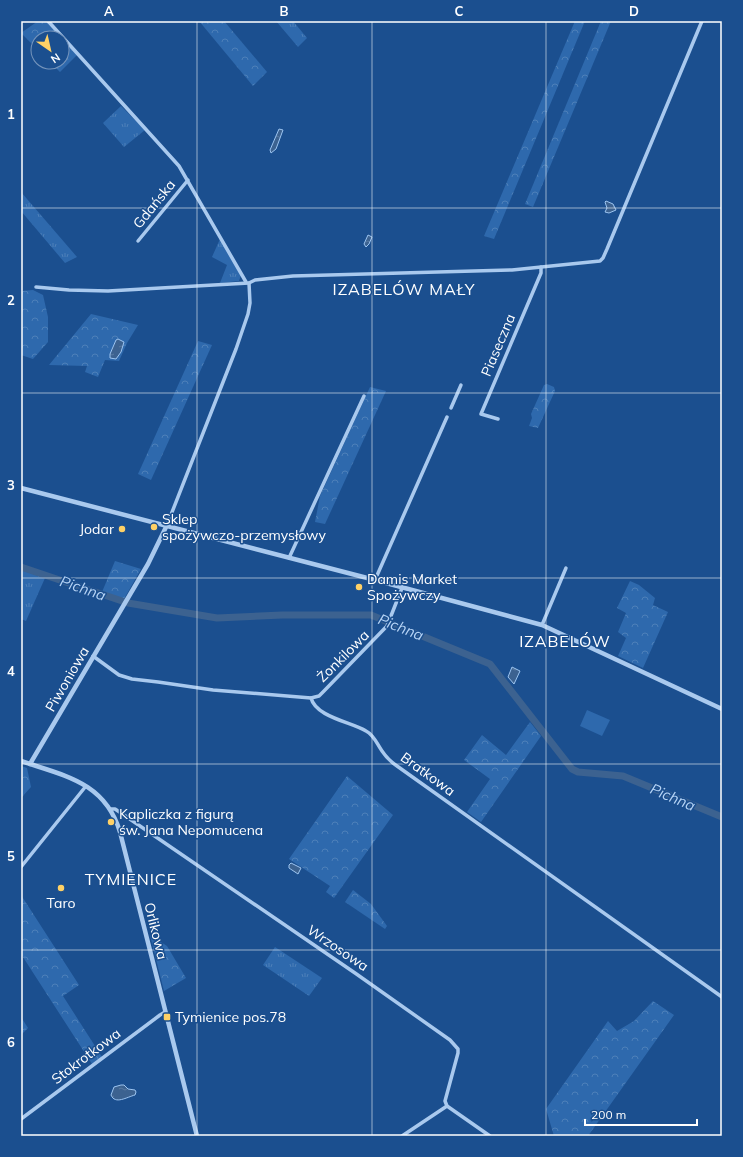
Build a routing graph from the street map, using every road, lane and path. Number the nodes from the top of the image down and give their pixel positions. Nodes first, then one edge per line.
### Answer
1 (48, 21) edge
2 (702, 21) edge
3 (188, 180) junction
4 (138, 241) dead end
5 (541, 267) junction
6 (248, 282) junction
7 (36, 287) dead end
8 (461, 386) dead end
9 (364, 396) dead end
10 (452, 408) dead end
11 (447, 417) dead end
12 (498, 419) dead end
13 (21, 488) edge
14 (167, 525) junction
15 (289, 558) junction
16 (566, 568) dead end
17 (375, 580) junction
18 (402, 588) junction
19 (542, 625) junction
20 (93, 656) junction
21 (311, 698) junction
22 (722, 709) edge
23 (21, 761) edge
24 (30, 764) junction
25 (86, 786) junction
26 (110, 809) junction
27 (21, 867) edge
28 (722, 997) edge
29 (165, 1012) junction
30 (447, 1106) junction
31 (21, 1119) edge
32 (197, 1136) edge
33 (402, 1136) edge
34 (490, 1136) edge

1 - 3 street
2 - 5 street
3 - 4 street, Gdańska
3 - 6 street
5 - 6 street
5 - 12 street, Piaseczna
6 - 7 street
6 - 14 street
8 - 10 street
9 - 15 street
11 - 17 street
13 - 14 street
14 - 15 street
14 - 20 street, Piwoniowa
15 - 17 street
16 - 19 street
17 - 18 street
18 - 19 street
18 - 21 street, Żonkilowa
19 - 22 street
20 - 21 street
20 - 24 street, Piwoniowa
21 - 28 street, Bratkowa
23 - 24 street, Orlikowa
24 - 25 street, Orlikowa
25 - 26 street, Orlikowa
25 - 27 street
26 - 29 street, Orlikowa
26 - 30 street, Wrzosowa
29 - 31 street, Stokrotkowa
29 - 32 street, Orlikowa
30 - 33 street
30 - 34 street

